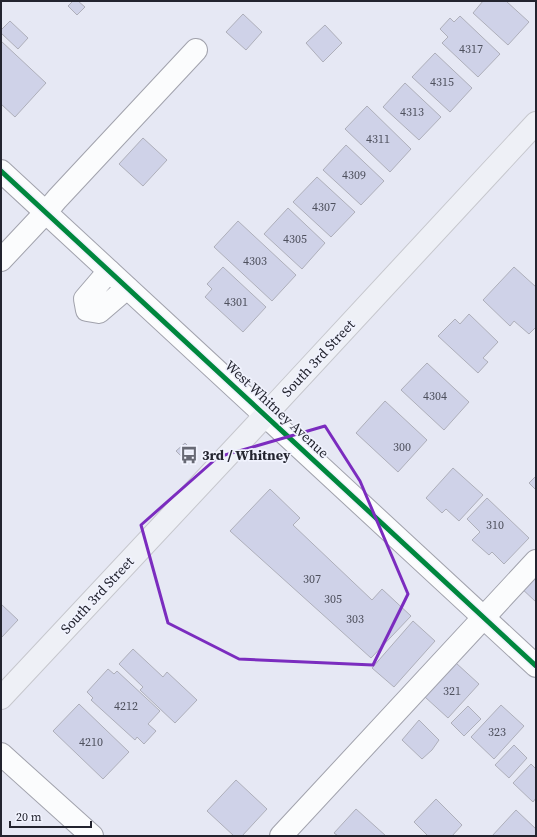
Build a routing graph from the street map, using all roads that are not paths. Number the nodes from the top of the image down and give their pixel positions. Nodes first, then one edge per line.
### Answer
1 (196, 50) dead end
2 (536, 123) edge
3 (1, 171) edge
4 (46, 212) junction
5 (1, 260) edge
6 (109, 271) junction
7 (127, 288) junction
8 (265, 415) junction
9 (536, 561) edge
10 (484, 618) junction
11 (536, 666) edge
12 (1, 698) edge
13 (1, 754) edge
14 (92, 836) edge
15 (281, 836) edge

1 - 4 street
2 - 8 main road, South 3rd Street
3 - 4 street, West Whitney Avenue
4 - 5 street
4 - 6 street, West Whitney Avenue
6 - 7 street, West Whitney Avenue
6 - 7 street
7 - 8 street, West Whitney Avenue
8 - 10 street, West Whitney Avenue
8 - 12 main road, South 3rd Street
9 - 10 street
10 - 11 street, West Whitney Avenue
10 - 15 street
13 - 14 street

